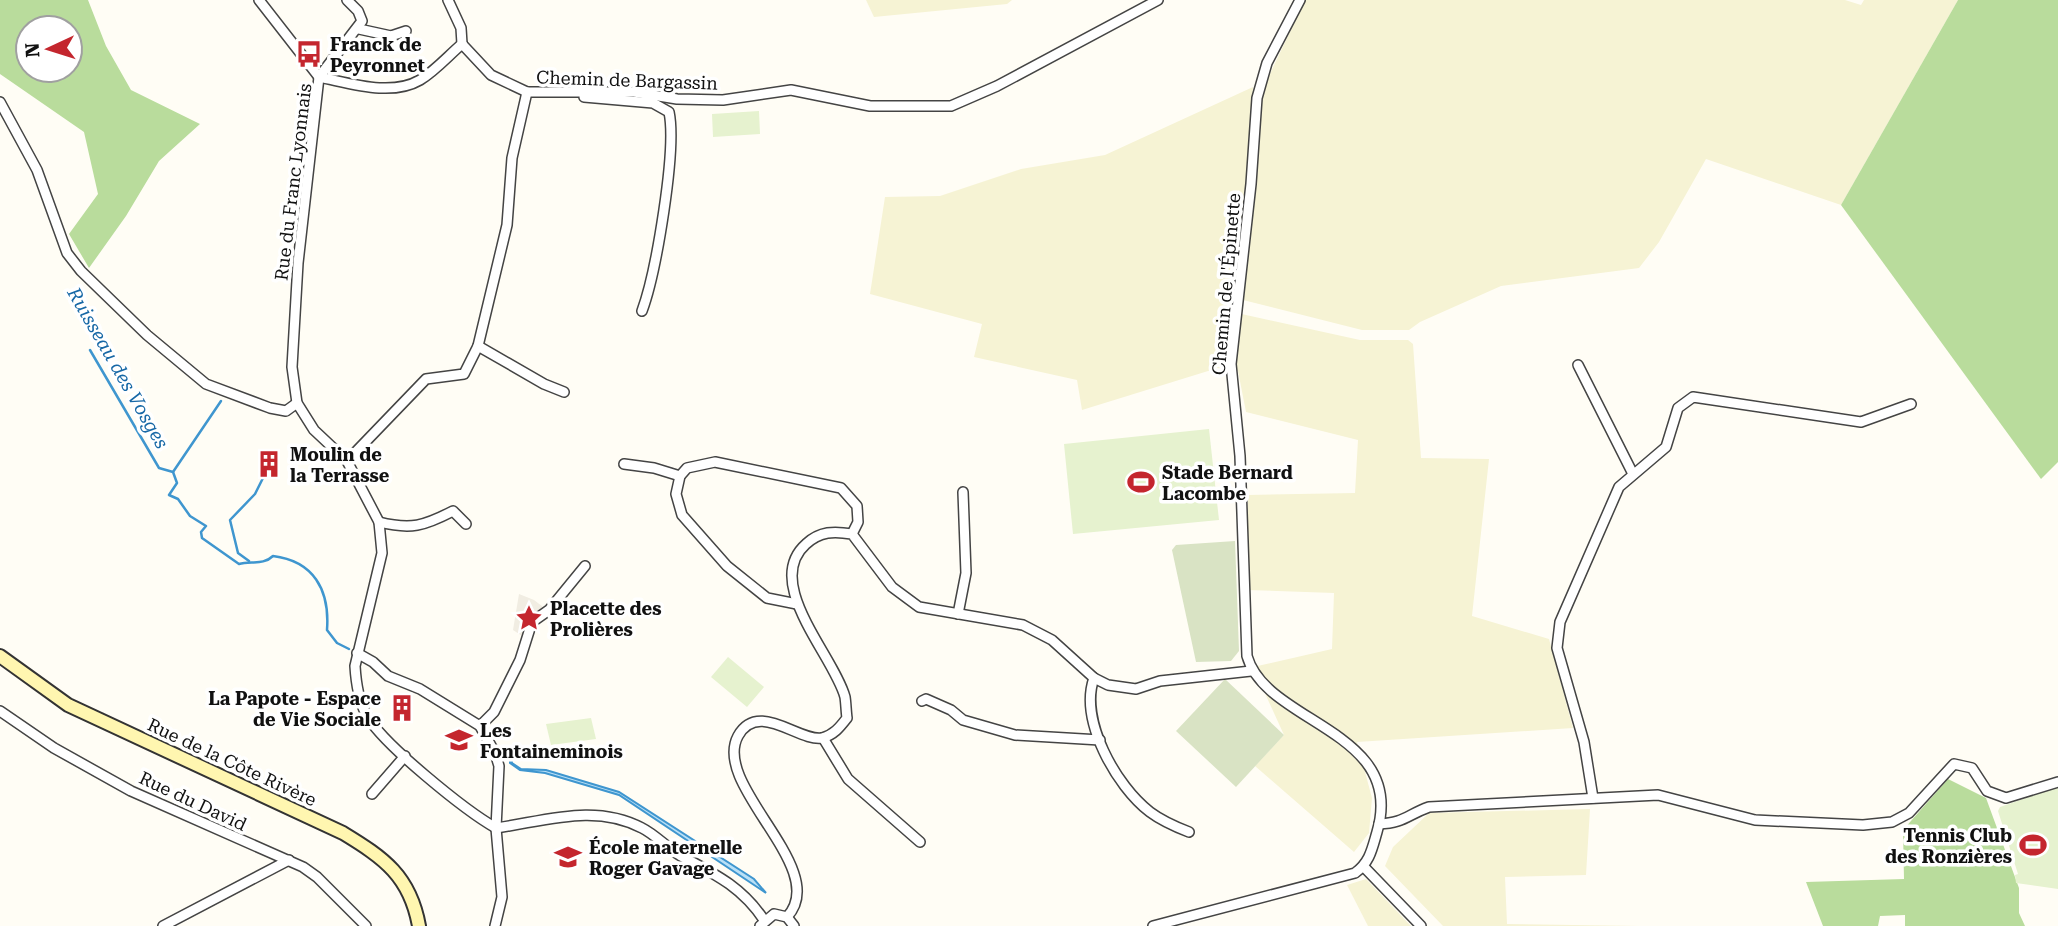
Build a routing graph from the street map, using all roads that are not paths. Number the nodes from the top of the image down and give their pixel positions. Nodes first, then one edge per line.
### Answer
1 (259, 0) edge
2 (346, 0) edge
3 (448, 0) edge
4 (1158, 0) edge
5 (1300, 0) edge
6 (359, 29) junction
7 (406, 30) dead end
8 (461, 44) junction
9 (319, 77) junction
10 (527, 92) junction
11 (572, 93) junction
12 (0, 102) edge
13 (642, 311) dead end
14 (478, 346) junction
15 (1578, 365) dead end
16 (564, 392) dead end
17 (297, 403) junction
18 (1911, 404) dead end
19 (347, 461) junction
20 (624, 464) dead end
21 (1633, 474) junction
22 (680, 476) junction
23 (963, 492) dead end
24 (379, 522) junction
25 (466, 524) dead end
26 (852, 534) junction
27 (585, 566) dead end
28 (797, 604) junction
29 (958, 614) junction
30 (357, 653) junction
31 (0, 656) edge
32 (1251, 671) junction
33 (1094, 678) junction
34 (922, 701) dead end
35 (0, 711) edge
36 (480, 726) junction
37 (823, 738) junction
38 (1100, 740) junction
39 (405, 756) junction
40 (2058, 782) edge
41 (372, 794) dead end
42 (1594, 797) junction
43 (1379, 824) junction
44 (496, 828) junction
45 (1189, 832) dead end
46 (920, 842) dead end
47 (289, 860) junction
48 (1364, 867) junction
49 (787, 917) junction
50 (762, 923) edge
51 (163, 926) edge
52 (366, 926) edge
53 (419, 926) edge
54 (495, 926) edge
55 (794, 926) edge
56 (1153, 926) edge
57 (1421, 926) edge

1 - 9 street
2 - 6 street
3 - 8 street
4 - 11 street, Chemin de Bargassin
5 - 32 street, Chemin de l'Épinette
6 - 7 street
6 - 9 street
8 - 9 street, Rue du Franc Lyonnais
8 - 10 street, Chemin de Bargassin
9 - 17 street, Rue du Franc Lyonnais
10 - 11 street, Chemin de Bargassin
10 - 14 street
11 - 13 street
12 - 17 street
14 - 16 street
14 - 19 street
15 - 21 street
17 - 19 street
18 - 21 street
19 - 24 street
20 - 22 street
21 - 42 street
22 - 26 street
22 - 28 street
23 - 29 street
24 - 25 street
24 - 30 street
26 - 28 street
26 - 29 street
27 - 36 street
28 - 37 street
29 - 33 street
30 - 36 street
30 - 39 street
31 - 53 street, Rue de la Côte Rivère
32 - 33 street
32 - 43 street
33 - 38 street
34 - 38 street
35 - 47 street, Rue du David
36 - 44 street
37 - 46 street
37 - 49 street
38 - 45 street
39 - 41 street
39 - 44 street
40 - 42 street
42 - 43 street
43 - 48 street
44 - 50 street
44 - 54 street
47 - 51 street
47 - 52 street, Rue du David
48 - 56 street
48 - 57 street
49 - 50 street
49 - 55 street

